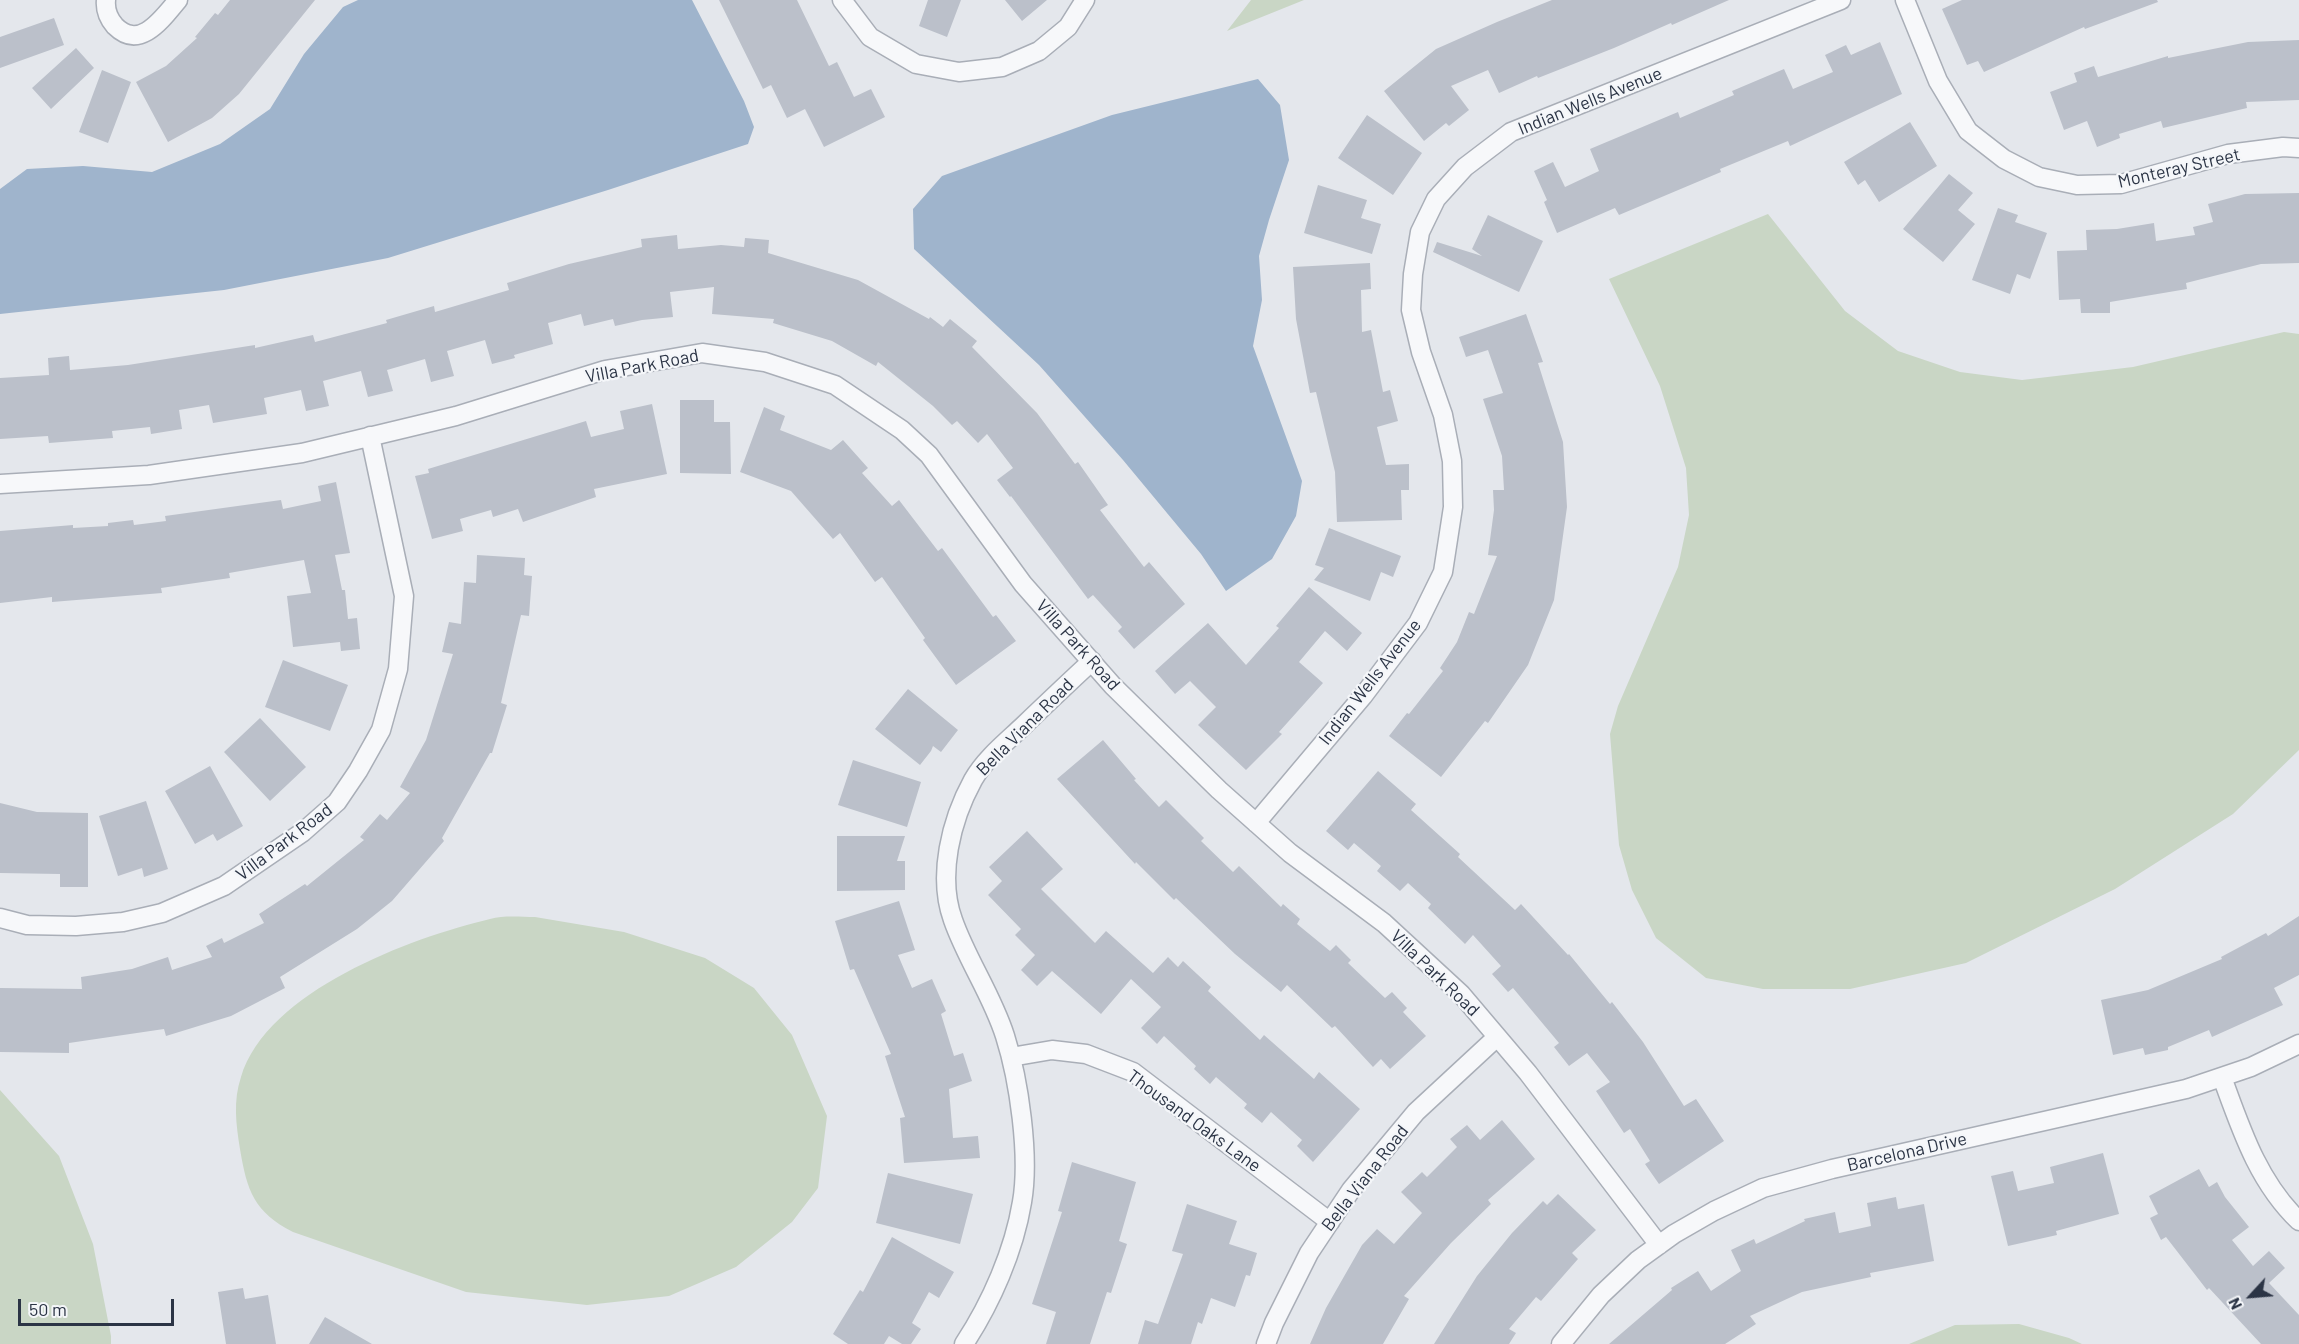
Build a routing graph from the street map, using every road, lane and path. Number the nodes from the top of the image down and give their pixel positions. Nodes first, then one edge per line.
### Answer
1 (106, 0) edge
2 (178, 0) edge
3 (842, 0) edge
4 (1085, 0) edge
5 (1841, 0) edge
6 (1905, 0) edge
7 (2299, 148) edge
8 (370, 436) junction
9 (0, 484) edge
10 (1092, 661) junction
11 (1256, 823) junction
12 (0, 918) edge
13 (1497, 1037) junction
14 (2299, 1044) edge
15 (1011, 1057) junction
16 (2222, 1077) junction
17 (2299, 1221) edge
18 (1330, 1222) junction
19 (1659, 1245) junction
20 (964, 1344) edge
21 (1266, 1344) edge
22 (1562, 1344) edge

1 - 2 street
3 - 4 street
5 - 11 street, Indian Wells Avenue
6 - 7 street, Monteray Street
8 - 9 street, Villa Park Road
8 - 10 street, Villa Park Road
8 - 12 street, Villa Park Road
10 - 11 street, Villa Park Road
10 - 15 street, Bella Viana Road
11 - 13 street, Villa Park Road
13 - 18 street, Bella Viana Road
13 - 19 street, Villa Park Road
14 - 16 street, Barcelona Drive
15 - 18 street, Thousand Oaks Lane
15 - 20 street, Bella Viana Road
16 - 17 street
16 - 19 street, Barcelona Drive
18 - 21 street, Bella Viana Road
19 - 22 street, Barcelona Drive

